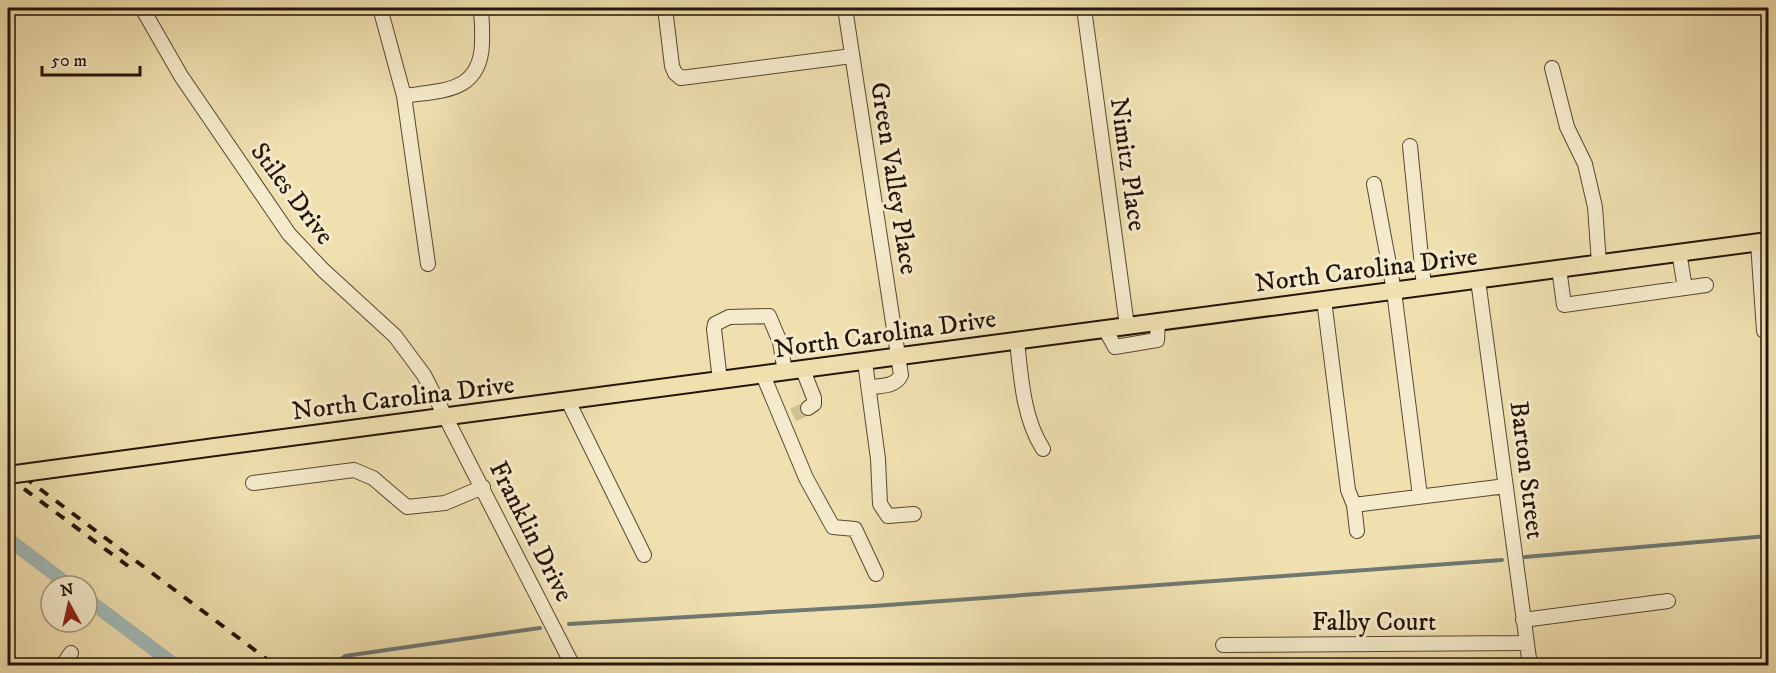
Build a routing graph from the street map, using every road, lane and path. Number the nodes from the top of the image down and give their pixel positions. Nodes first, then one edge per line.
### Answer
1 (142, 8) edge
2 (380, 8) edge
3 (480, 8) edge
4 (665, 8) edge
5 (845, 8) edge
6 (1084, 8) edge
7 (852, 56) junction
8 (1552, 68) dead end
9 (404, 96) junction
10 (1410, 146) dead end
11 (1374, 184) dead end
12 (1763, 242) edge
13 (1679, 252) junction
14 (1599, 262) junction
15 (428, 264) dead end
16 (1560, 268) junction
17 (1478, 280) junction
18 (1706, 285) dead end
19 (1424, 287) junction
20 (1684, 288) junction
21 (1394, 291) junction
22 (1324, 300) junction
23 (1158, 322) junction
24 (1127, 327) junction
25 (1105, 329) junction
26 (1764, 331) dead end
27 (1017, 341) junction
28 (898, 356) junction
29 (866, 362) junction
30 (803, 370) junction
31 (785, 372) junction
32 (763, 375) junction
33 (720, 381) junction
34 (869, 387) junction
35 (568, 401) junction
36 (808, 408) dead end
37 (448, 418) junction
38 (1043, 449) dead end
39 (8, 475) edge
40 (253, 483) dead end
41 (1506, 486) junction
42 (483, 487) junction
43 (1420, 496) junction
44 (1353, 505) junction
45 (914, 514) dead end
46 (1357, 531) dead end
47 (644, 555) dead end
48 (876, 574) dead end
49 (1668, 602) dead end
50 (1523, 620) junction
51 (1526, 643) junction
52 (1223, 645) dead end
53 (71, 653) dead end
54 (62, 666) edge
55 (573, 666) edge
56 (1530, 666) edge

1 - 37 street, Stiles Drive
2 - 9 street
3 - 9 street
4 - 7 street
5 - 7 street, Green Valley Place
6 - 24 street, Nimitz Place
7 - 28 street, Green Valley Place
8 - 14 street
9 - 15 street
10 - 19 street
11 - 21 street
12 - 13 main road, North Carolina Drive
12 - 26 street
13 - 14 main road, North Carolina Drive
13 - 20 street
14 - 16 main road, North Carolina Drive
16 - 17 main road, North Carolina Drive
16 - 20 street
17 - 19 main road, North Carolina Drive
17 - 41 street, Barton Street
18 - 20 street
19 - 21 main road, North Carolina Drive
21 - 22 main road, North Carolina Drive
21 - 43 street
22 - 23 main road, North Carolina Drive
22 - 44 street
23 - 24 main road, North Carolina Drive
23 - 25 street
24 - 25 main road, North Carolina Drive
25 - 27 main road, North Carolina Drive
27 - 28 main road, North Carolina Drive
27 - 38 street
28 - 29 main road, North Carolina Drive
28 - 34 street, Green Valley Place
29 - 30 main road, North Carolina Drive
29 - 34 street
30 - 31 main road, North Carolina Drive
30 - 36 street
31 - 32 main road, North Carolina Drive
31 - 33 street
32 - 33 main road, North Carolina Drive
32 - 48 street
33 - 35 main road, North Carolina Drive
34 - 45 street
35 - 37 main road, North Carolina Drive
35 - 47 street
37 - 39 main road, North Carolina Drive, bridge
37 - 42 street, Franklin Drive
40 - 42 street
41 - 43 street
41 - 50 street, Barton Street
42 - 55 street, Franklin Drive
43 - 44 street
44 - 46 street
49 - 50 street
50 - 51 street, Barton Street
51 - 52 street, Falby Court
51 - 56 street, Barton Street
53 - 54 street

